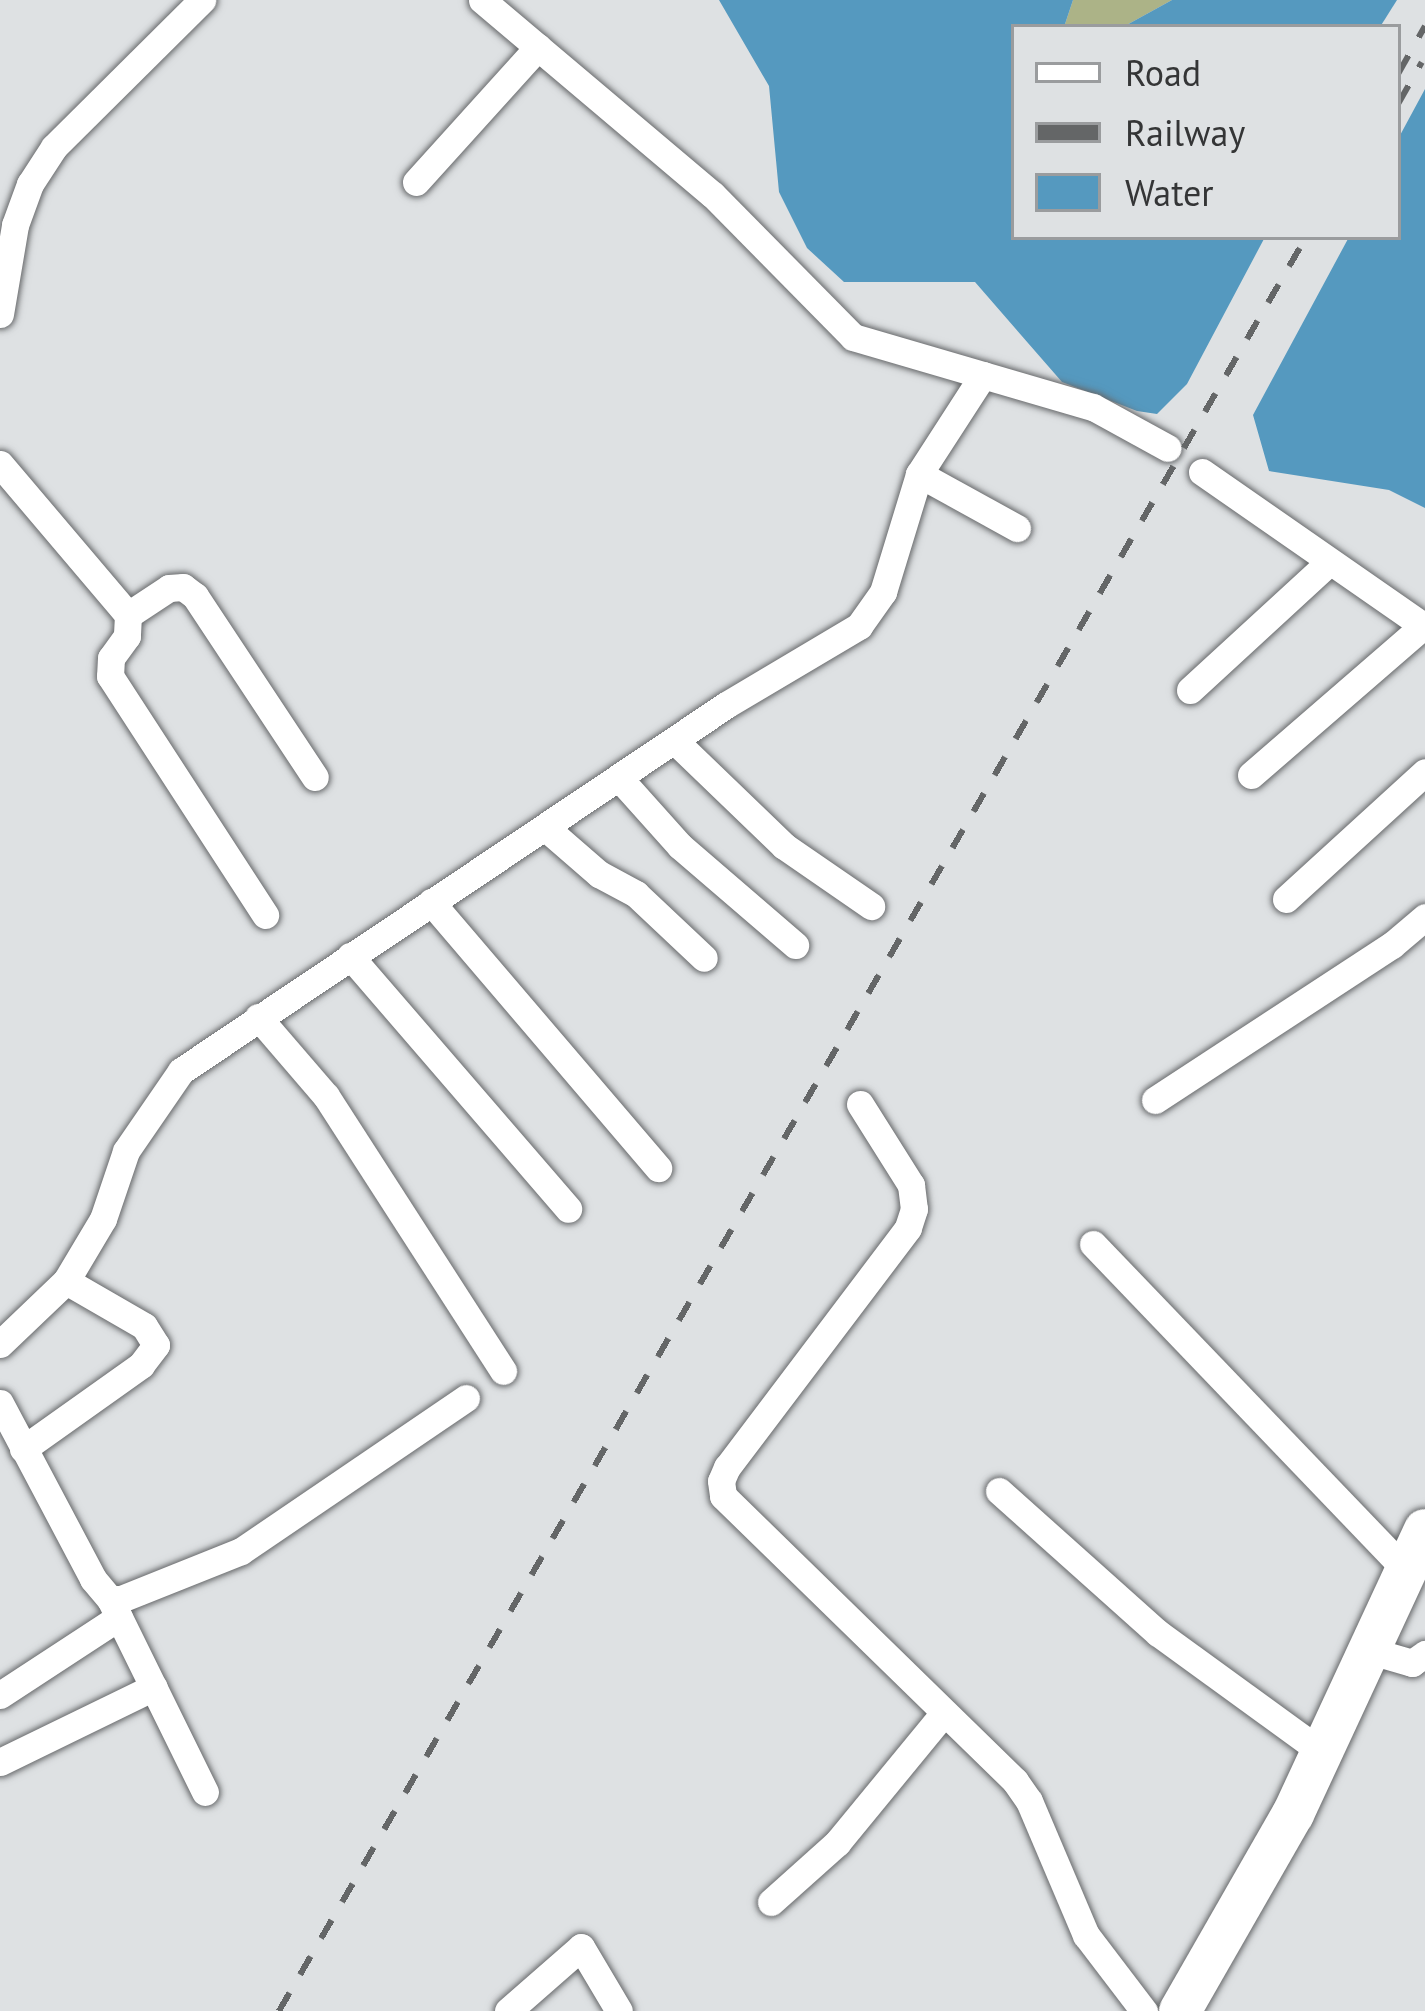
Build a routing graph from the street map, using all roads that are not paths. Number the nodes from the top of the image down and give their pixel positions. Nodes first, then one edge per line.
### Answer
1 (202, 0) edge
2 (482, 0) edge
3 (538, 47) junction
4 (416, 182) dead end
5 (0, 314) edge
6 (983, 375) junction
7 (1168, 448) dead end
8 (0, 464) edge
9 (1202, 472) dead end
10 (919, 474) junction
11 (1018, 528) dead end
12 (1329, 562) junction
13 (128, 615) junction
14 (1424, 627) edge
15 (1190, 689) dead end
16 (675, 741) junction
17 (1425, 772) edge
18 (1251, 775) dead end
19 (315, 778) dead end
20 (620, 779) junction
21 (547, 829) junction
22 (1286, 899) dead end
23 (431, 902) junction
24 (872, 906) dead end
25 (265, 915) dead end
26 (1425, 917) edge
27 (795, 945) dead end
28 (350, 956) junction
29 (704, 958) dead end
30 (258, 1017) junction
31 (1155, 1100) dead end
32 (860, 1104) dead end
33 (658, 1168) dead end
34 (568, 1209) dead end
35 (1093, 1244) dead end
36 (66, 1280) junction
37 (0, 1344) edge
38 (503, 1371) dead end
39 (466, 1398) dead end
40 (0, 1403) edge
41 (23, 1449) junction
42 (999, 1491) dead end
43 (1425, 1530) edge
44 (1407, 1571) junction
45 (115, 1608) junction
46 (1408, 1661) edge
47 (154, 1687) junction
48 (0, 1695) edge
49 (943, 1714) junction
50 (1323, 1754) junction
51 (0, 1762) edge
52 (205, 1792) dead end
53 (770, 1903) dead end
54 (508, 2011) edge
55 (619, 2011) edge
56 (1144, 2011) edge
57 (1180, 2011) edge

1 - 5 street
2 - 3 street
3 - 4 street
3 - 6 street
6 - 7 street
6 - 10 street
8 - 13 street
9 - 12 street
10 - 11 street
10 - 16 street
12 - 14 street
12 - 15 street
13 - 19 street
13 - 25 street
14 - 18 street
16 - 20 street
16 - 24 street
17 - 22 street
20 - 21 street
20 - 27 street
21 - 23 street
21 - 29 street
23 - 28 street
23 - 33 street
26 - 31 street
28 - 30 street
28 - 34 street
30 - 36 street
30 - 38 street
32 - 49 street
35 - 44 street
36 - 37 street
36 - 41 street
39 - 45 street
40 - 41 street
41 - 45 street
42 - 50 street
43 - 44 main road
44 - 46 main road
45 - 47 street
45 - 48 street
46 - 50 main road
47 - 51 street
47 - 52 street
49 - 53 street
49 - 56 street
50 - 57 main road
54 - 55 street

